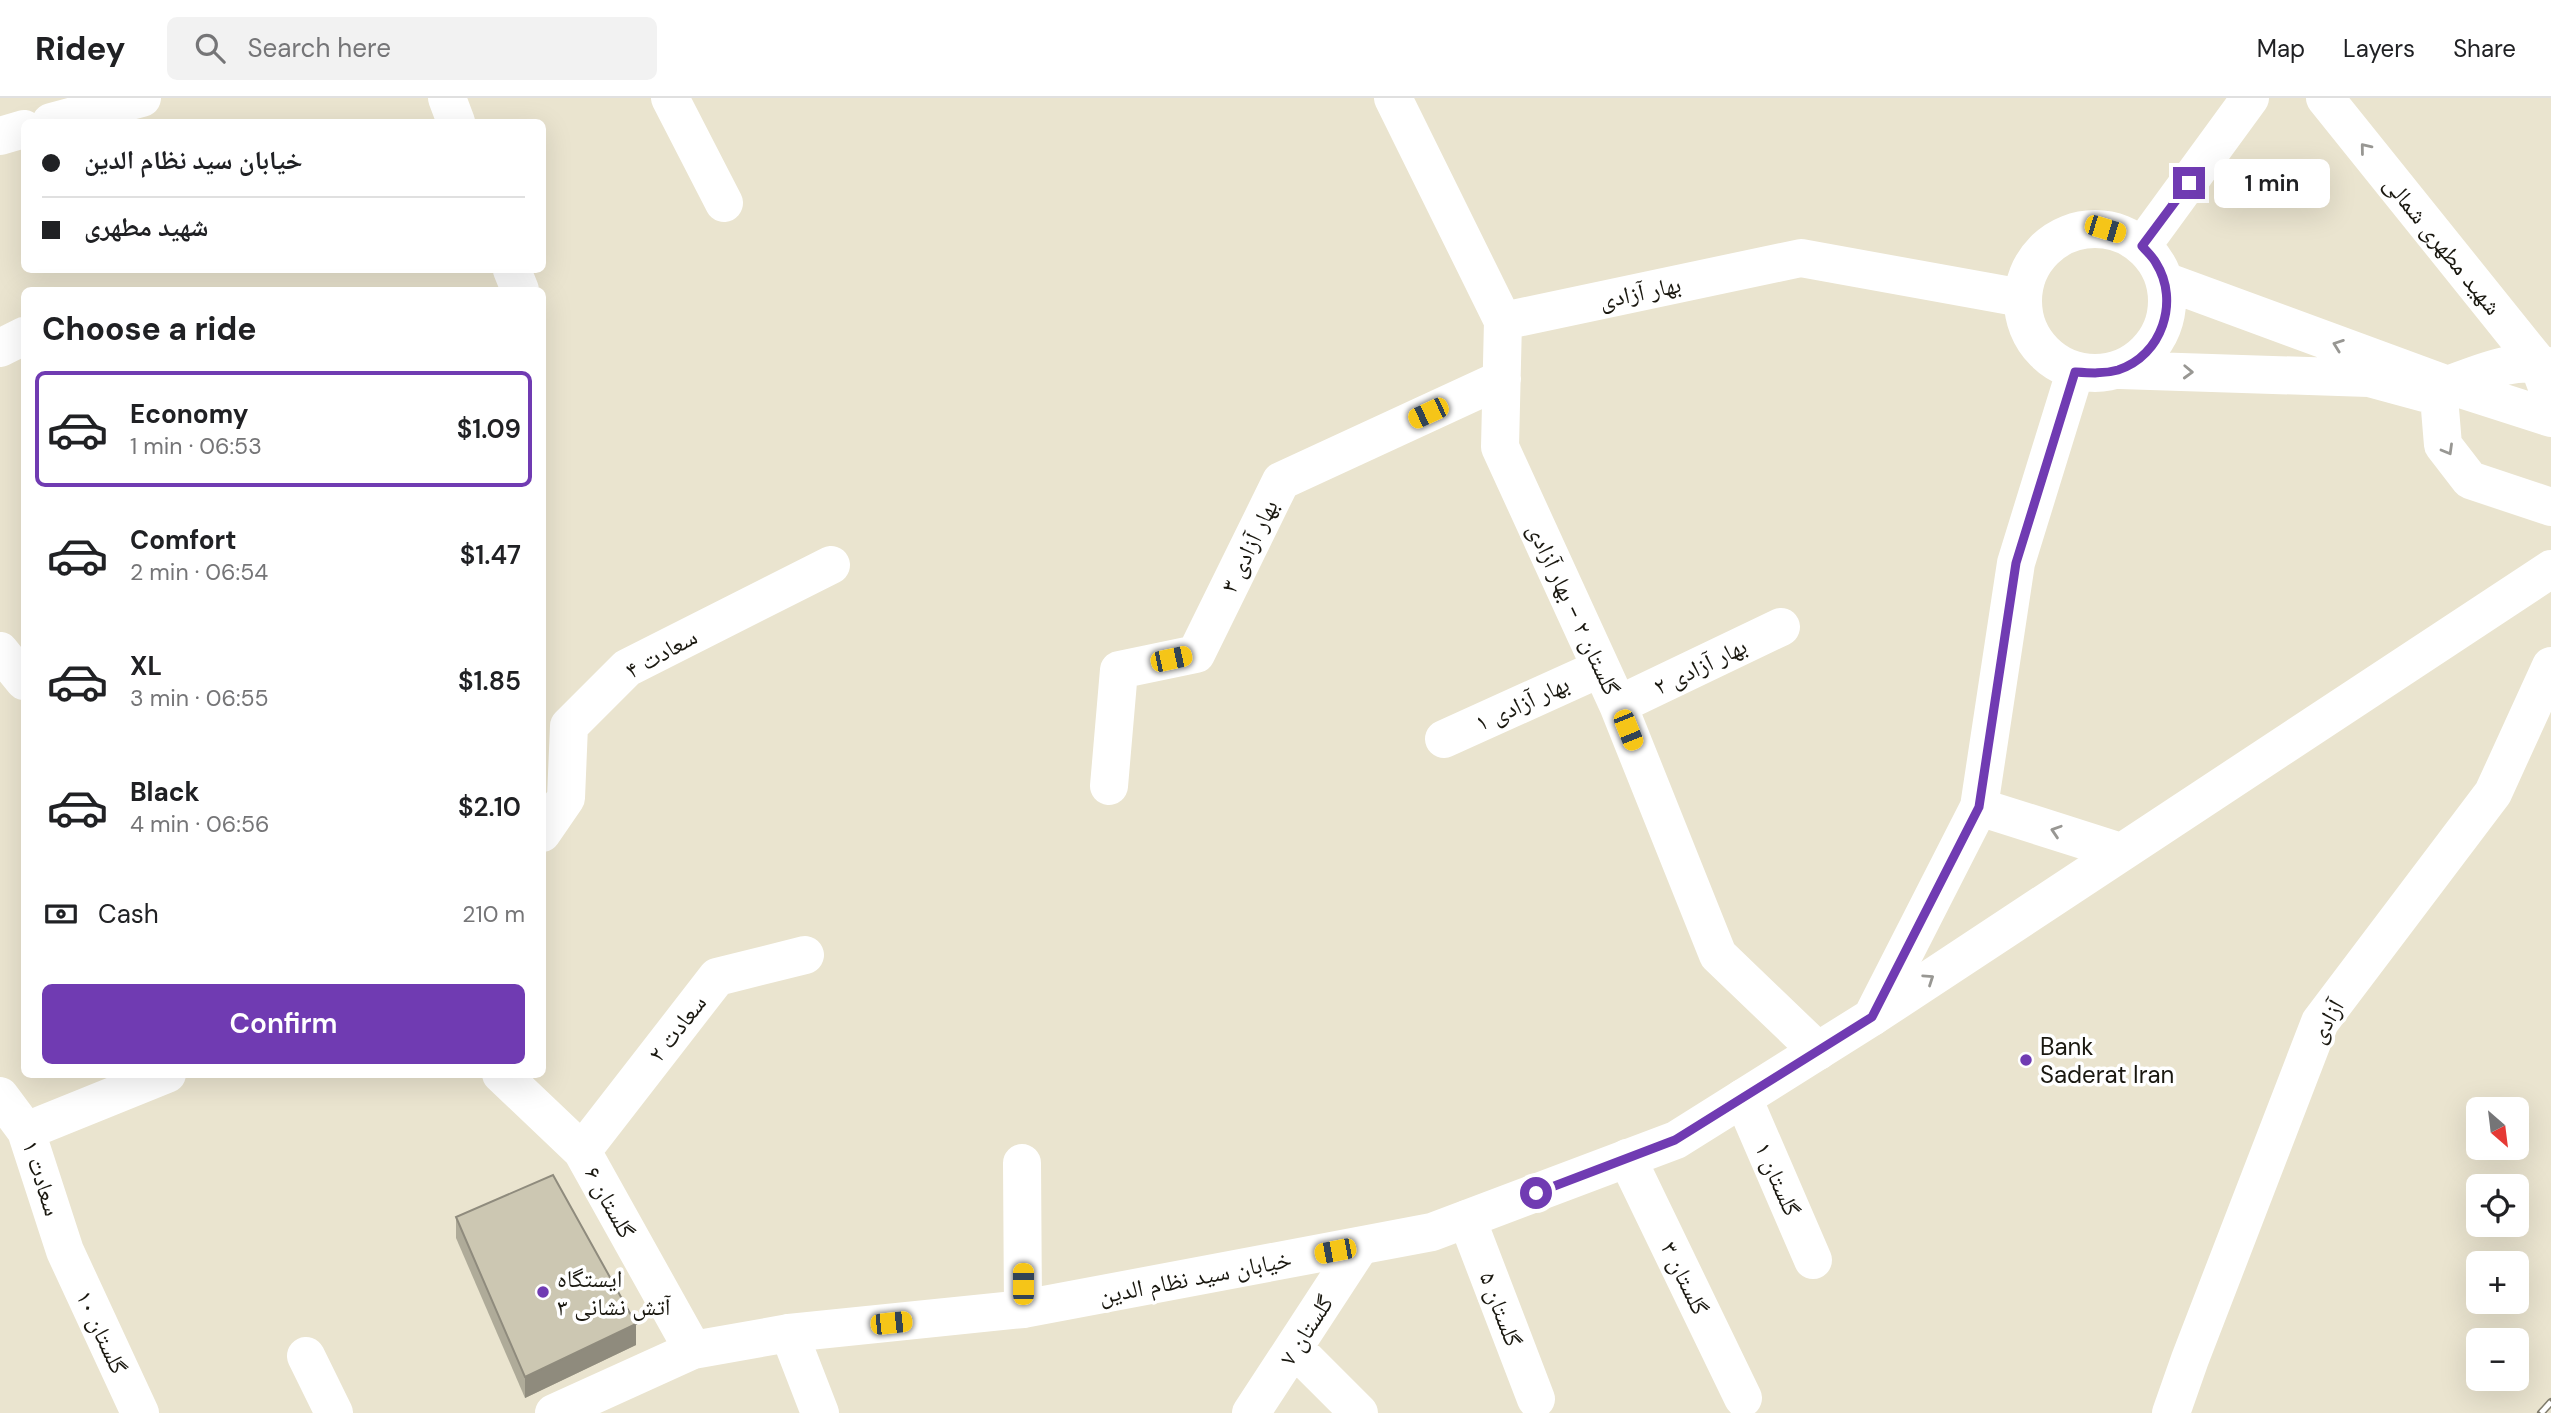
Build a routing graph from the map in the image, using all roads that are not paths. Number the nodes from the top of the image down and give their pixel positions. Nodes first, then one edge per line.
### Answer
1 (142, 98) edge
2 (447, 98) edge
3 (670, 98) edge
4 (1394, 98) edge
5 (2250, 98) edge
6 (2325, 98) edge
7 (62, 119) edge
8 (455, 119) edge
9 (21, 131) edge
10 (0, 136) edge
11 (724, 204) dead end
12 (2142, 246) junction
13 (2165, 281) junction
14 (2022, 298) junction
15 (1503, 321) junction
16 (21, 338) edge
17 (0, 348) edge
18 (2120, 370) junction
19 (2075, 372) junction
20 (2547, 376) edge
21 (1502, 379) junction
22 (2444, 391) junction
23 (2551, 418) edge
24 (2551, 436) edge
25 (2551, 507) edge
26 (831, 565) dead end
27 (2551, 569) edge
28 (1781, 627) dead end
29 (0, 652) edge
30 (2551, 666) edge
31 (1601, 668) junction
32 (21, 677) edge
33 (1618, 705) junction
34 (1444, 739) dead end
35 (1109, 786) dead end
36 (1979, 807) junction
37 (546, 828) edge
38 (2121, 852) junction
39 (805, 955) dead end
40 (1872, 1017) junction
41 (1818, 1051) junction
42 (157, 1078) edge
43 (504, 1078) edge
44 (0, 1096) edge
45 (1743, 1098) junction
46 (26, 1130) junction
47 (582, 1151) junction
48 (1627, 1158) junction
49 (1022, 1163) dead end
50 (1467, 1220) junction
51 (1360, 1246) junction
52 (65, 1251) joint
53 (1813, 1260) dead end
54 (1023, 1309) junction
55 (789, 1333) junction
56 (1294, 1348) junction
57 (693, 1350) junction
58 (306, 1356) dead end
59 (1743, 1398) dead end
60 (1536, 1399) dead end
61 (140, 1413) edge
62 (334, 1413) edge
63 (554, 1413) edge
64 (820, 1413) edge
65 (1251, 1413) edge
66 (1359, 1413) edge
67 (2172, 1413) edge

1 - 7 street
2 - 8 street
3 - 11 street
4 - 15 street
5 - 12 street
20 -> 6 street, شهید مطهری شمالی
9 - 10 street
12 - 13 street
12 - 14 street
13 - 18 street
22 -> 13 street
14 - 15 street, بهار آزادی
14 - 19 street
15 - 21 street, گلستان ۲ - بهار آزادی
16 - 17 street
18 - 19 street
18 -> 22 street
19 - 36 street
20 - 22 street
21 - 31 street, گلستان ۲ - بهار آزادی
21 - 35 street, بهار آزادی ۳
22 - 23 street
22 - 24 street
22 -> 25 street
26 - 37 street, سعادت ۴
27 - 38 street, خیابان سید نظام الدین
28 - 33 street, بهار آزادی ۲
29 - 32 street
30 - 67 street, آزادی
31 - 33 street, گلستان ۲ - بهار آزادی
31 - 34 street, بهار آزادی ۱
33 - 41 street, گلستان ۲ - بهار آزادی
38 -> 36 street
36 - 40 street
40 -> 38 street, خیابان سید نظام الدین
39 - 47 street, سعادت ۲
40 - 41 street, خیابان سید نظام الدین
41 - 45 street, خیابان سید نظام الدین
42 - 46 street, سعادت ۱
43 - 47 street, گلستان ۶
44 - 46 street
45 - 48 street, خیابان سید نظام الدین
45 - 53 street, گلستان ۱
46 - 52 street, سعادت ۱
47 - 57 street, گلستان ۶
48 - 50 street, خیابان سید نظام الدین
48 - 59 street, گلستان ۳
49 - 54 street
50 - 51 street, خیابان سید نظام الدین
50 - 60 street, گلستان ۵
51 - 54 street, خیابان سید نظام الدین
51 - 56 street, گلستان ۷
52 - 61 street, گلستان ۱۰
54 - 55 street, خیابان سید نظام الدین
55 - 57 street, خیابان سید نظام الدین
55 - 64 street
56 - 65 street, گلستان ۷
56 - 66 street
57 - 63 street, خیابان سید نظام الدین
58 - 62 street

